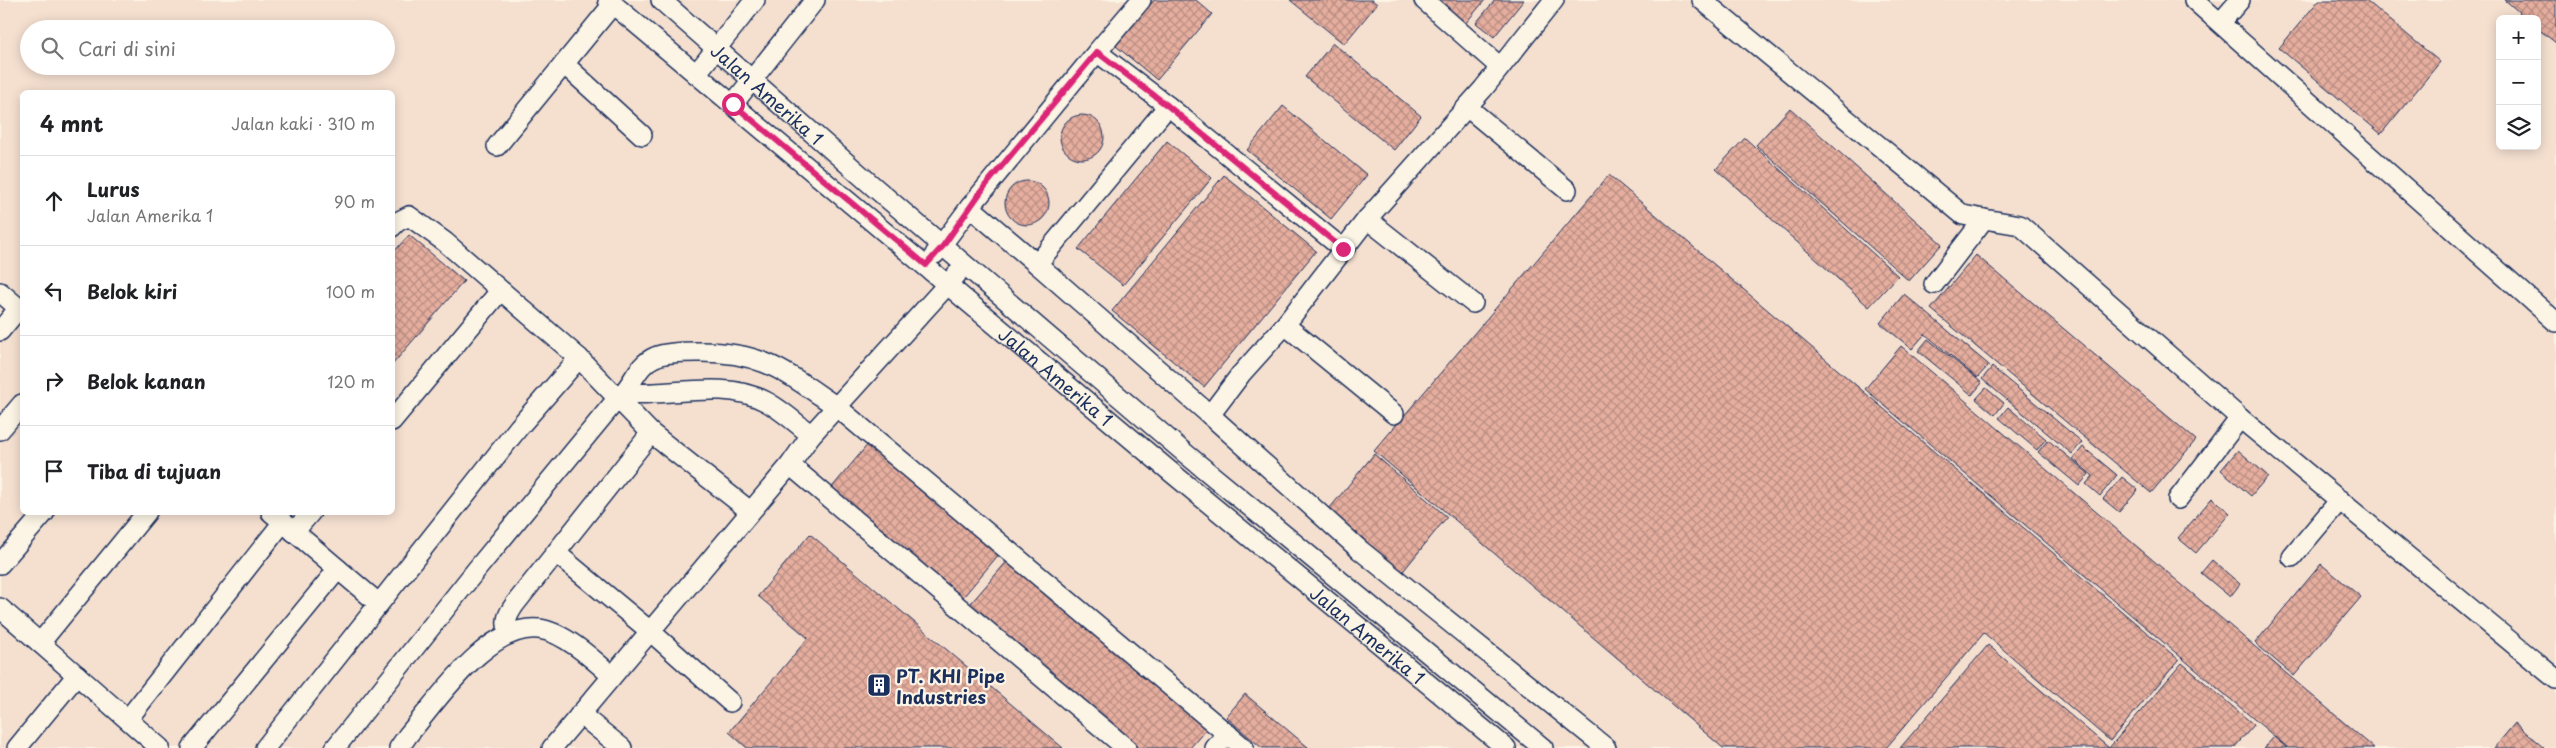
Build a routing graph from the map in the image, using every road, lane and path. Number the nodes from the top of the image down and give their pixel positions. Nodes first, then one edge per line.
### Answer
1 (661, 0) edge
2 (755, 0) edge
3 (815, 0) edge
4 (1141, 0) edge
5 (1424, 0) edge
6 (1554, 0) edge
7 (1702, 0) edge
8 (2194, 0) edge
9 (2240, 0) edge
10 (610, 2) edge
11 (2220, 22) junction
12 (716, 47) junction
13 (1097, 52) junction
14 (564, 64) junction
15 (1500, 67) junction
16 (696, 74) junction
17 (752, 79) junction
18 (733, 104) junction
19 (1168, 106) junction
20 (1466, 107) junction
21 (642, 135) dead end
22 (497, 146) dead end
23 (1567, 190) dead end
24 (970, 207) junction
25 (1367, 219) junction
26 (1984, 219) junction
27 (395, 224) edge
28 (943, 246) junction
29 (1343, 249) junction
30 (965, 264) junction
31 (1038, 264) junction
32 (926, 265) junction
33 (949, 284) junction
34 (1934, 284) dead end
35 (500, 291) junction
36 (0, 292) edge
37 (1473, 304) dead end
38 (20, 309) edge
39 (20, 311) edge
40 (2556, 322) edge
41 (1285, 325) junction
42 (0, 331) edge
43 (579, 358) junction
44 (621, 396) junction
45 (20, 406) edge
46 (837, 407) junction
47 (1394, 414) dead end
48 (1210, 415) junction
49 (395, 417) edge
50 (2240, 418) junction
51 (0, 430) edge
52 (651, 432) junction
53 (810, 435) junction
54 (790, 465) junction
55 (2178, 499) dead end
56 (2340, 500) junction
57 (750, 511) junction
58 (42, 515) edge
59 (146, 515) edge
60 (302, 515) edge
61 (282, 522) edge
62 (556, 553) junction
63 (2292, 557) dead end
64 (0, 564) edge
65 (338, 569) junction
66 (378, 603) junction
67 (0, 608) edge
68 (650, 631) junction
69 (509, 633) junction
70 (40, 643) junction
71 (77, 675) junction
72 (612, 676) junction
73 (2556, 679) edge
74 (730, 702) dead end
75 (580, 714) junction
76 (128, 719) junction
77 (1222, 741) edge
78 (17, 748) edge
79 (160, 748) edge
80 (192, 748) edge
81 (264, 748) edge
82 (335, 748) edge
83 (400, 748) edge
84 (552, 748) edge
85 (622, 748) edge
86 (1126, 748) edge
87 (1244, 748) edge
88 (1506, 748) edge
89 (1543, 748) edge
90 (1606, 748) edge

1 - 12 lane, Jalan Amerika 1
2 - 12 lane
3 - 17 lane
4 - 13 lane
5 - 15 lane
6 - 15 lane
7 - 26 lane
8 - 11 lane
9 - 11 lane
10 - 14 lane
10 - 16 lane, Jalan Amerika 1
11 - 40 lane
12 - 16 lane
12 - 17 lane, Jalan Amerika 1
13 - 19 lane
13 - 24 lane
14 - 21 lane
14 - 22 lane
15 - 20 lane
16 - 18 lane, Jalan Amerika 1
17 - 18 lane
17 - 28 lane, Jalan Amerika 1
18 - 32 lane, Jalan Amerika 1
19 - 29 lane
19 - 31 lane
20 - 23 lane
20 - 25 lane
24 - 28 lane
24 - 31 lane
25 - 29 lane
25 - 37 lane
26 - 34 lane
26 - 50 lane
27 - 35 lane
28 - 30 lane, Jalan Amerika 1
28 - 32 lane
29 - 41 lane
30 - 33 lane
30 - 89 lane, Jalan Amerika 1
31 - 48 lane
32 - 33 lane, Jalan Amerika 1
33 - 46 lane
33 - 88 lane, Jalan Amerika 1
35 - 43 lane
35 - 49 lane
36 - 38 lane
39 - 42 lane
41 - 47 lane
41 - 48 lane
43 - 44 lane
43 - 66 lane
44 - 46 lane
44 - 52 lane
44 - 53 lane
44 - 82 lane
45 - 51 lane
46 - 53 lane
46 - 77 lane
48 - 90 lane
50 - 55 lane
50 - 56 lane
52 - 57 lane
52 - 62 lane
53 - 54 lane
54 - 57 lane
54 - 86 lane
56 - 63 lane
56 - 73 lane
57 - 68 lane
58 - 64 lane
59 - 70 lane
60 - 61 lane
61 - 65 lane
61 - 76 lane
62 - 68 lane
62 - 69 lane
65 - 66 lane
65 - 80 lane
66 - 81 lane
67 - 70 lane
68 - 72 lane
68 - 74 lane
69 - 72 lane
69 - 83 lane
70 - 71 lane
71 - 76 lane
71 - 78 lane
72 - 75 lane
75 - 84 lane
75 - 85 lane
76 - 79 lane
77 - 87 lane

